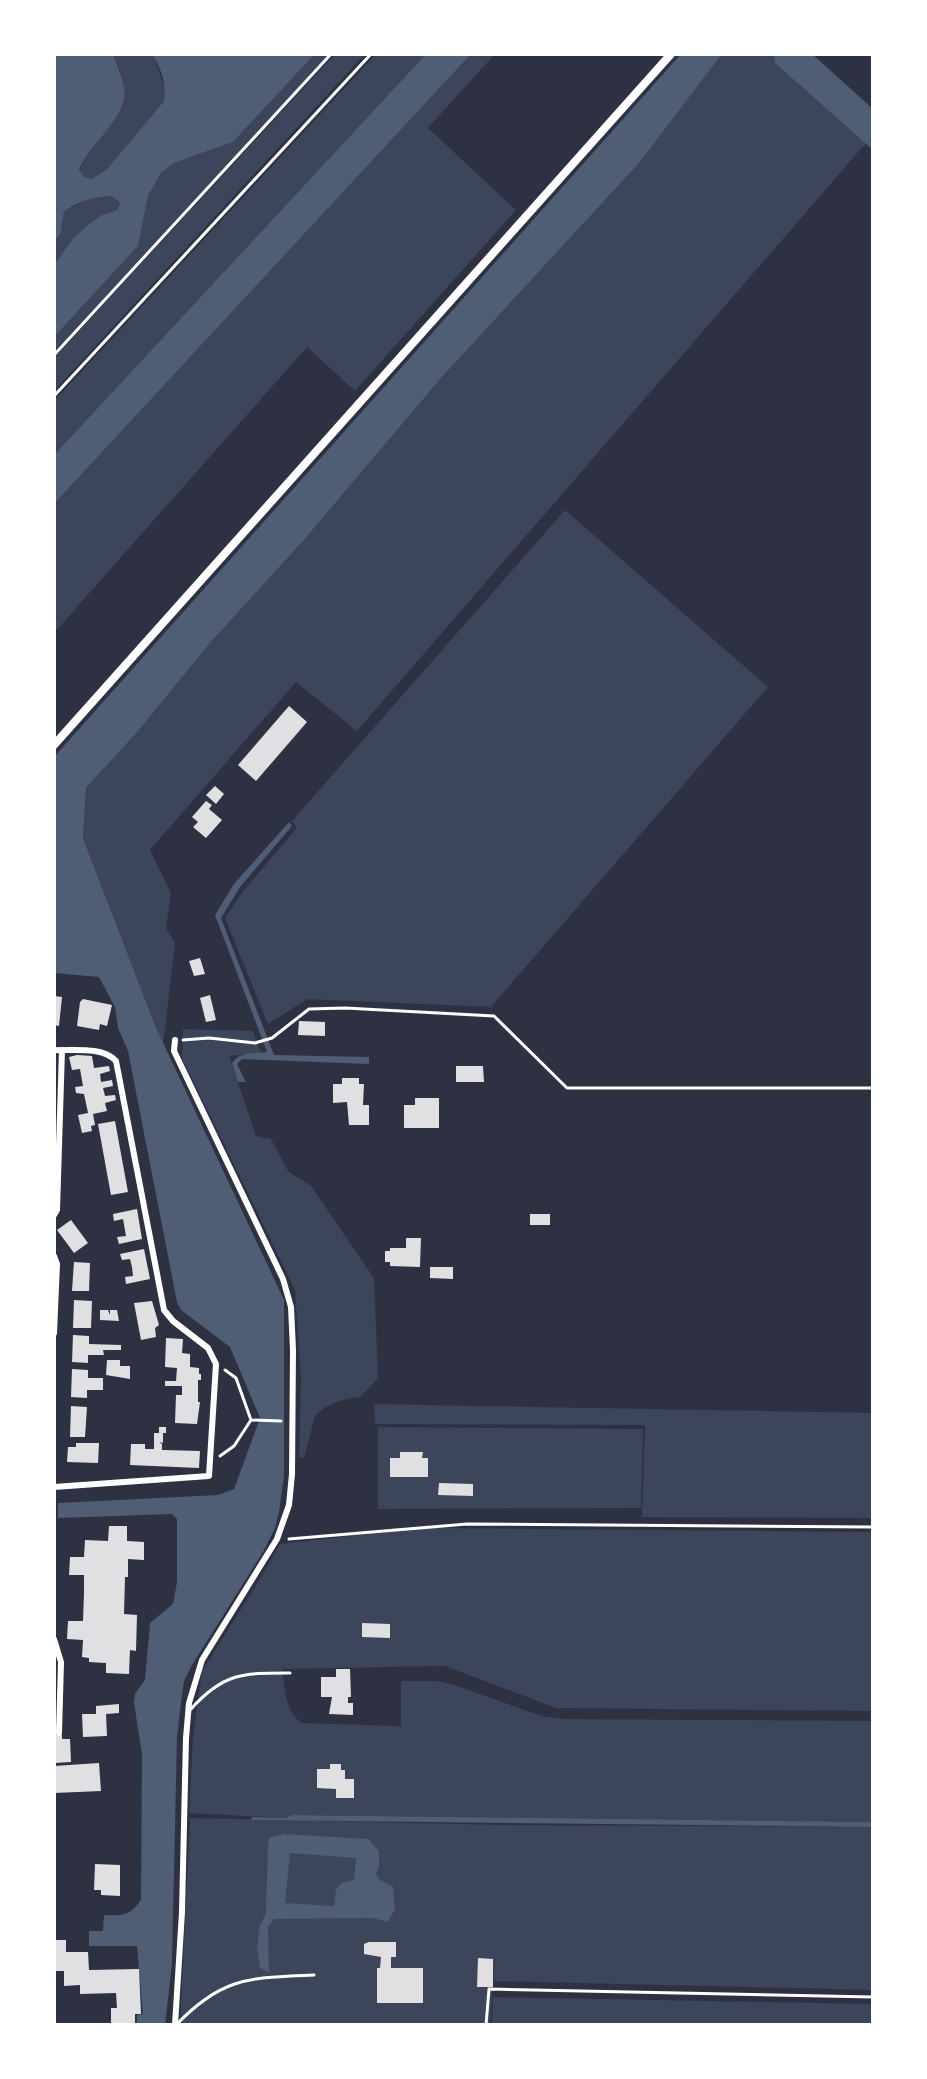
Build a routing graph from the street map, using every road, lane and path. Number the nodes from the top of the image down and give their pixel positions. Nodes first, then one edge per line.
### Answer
1 (331, 54) edge
2 (371, 54) edge
3 (671, 54) edge
4 (54, 355) edge
5 (54, 396) edge
6 (54, 745) edge
7 (175, 1040) joint
8 (58, 1050) edge
9 (873, 1088) edge
10 (54, 1215) edge
11 (54, 1256) edge
12 (54, 1333) edge
13 (216, 1368) junction
14 (251, 1420) junction
15 (284, 1421) dead end
16 (212, 1457) junction
17 (54, 1487) edge
18 (873, 1527) edge
19 (277, 1539) junction
20 (54, 1639) edge
21 (290, 1673) dead end
22 (189, 1712) junction
23 (59, 1733) dead end
24 (314, 1975) dead end
25 (873, 1997) edge
26 (175, 2025) edge
27 (486, 2025) edge

1 - 4 path
2 - 5 path
3 - 6 street
7 - 9 path
7 - 19 street
8 - 10 street
8 - 13 street
11 - 12 street
13 - 14 path
13 - 16 street
14 - 15 path
14 - 16 path
16 - 17 street
18 - 19 path
19 - 22 street
20 - 23 street
21 - 22 lane
22 - 26 street
24 - 26 lane
25 - 27 path

